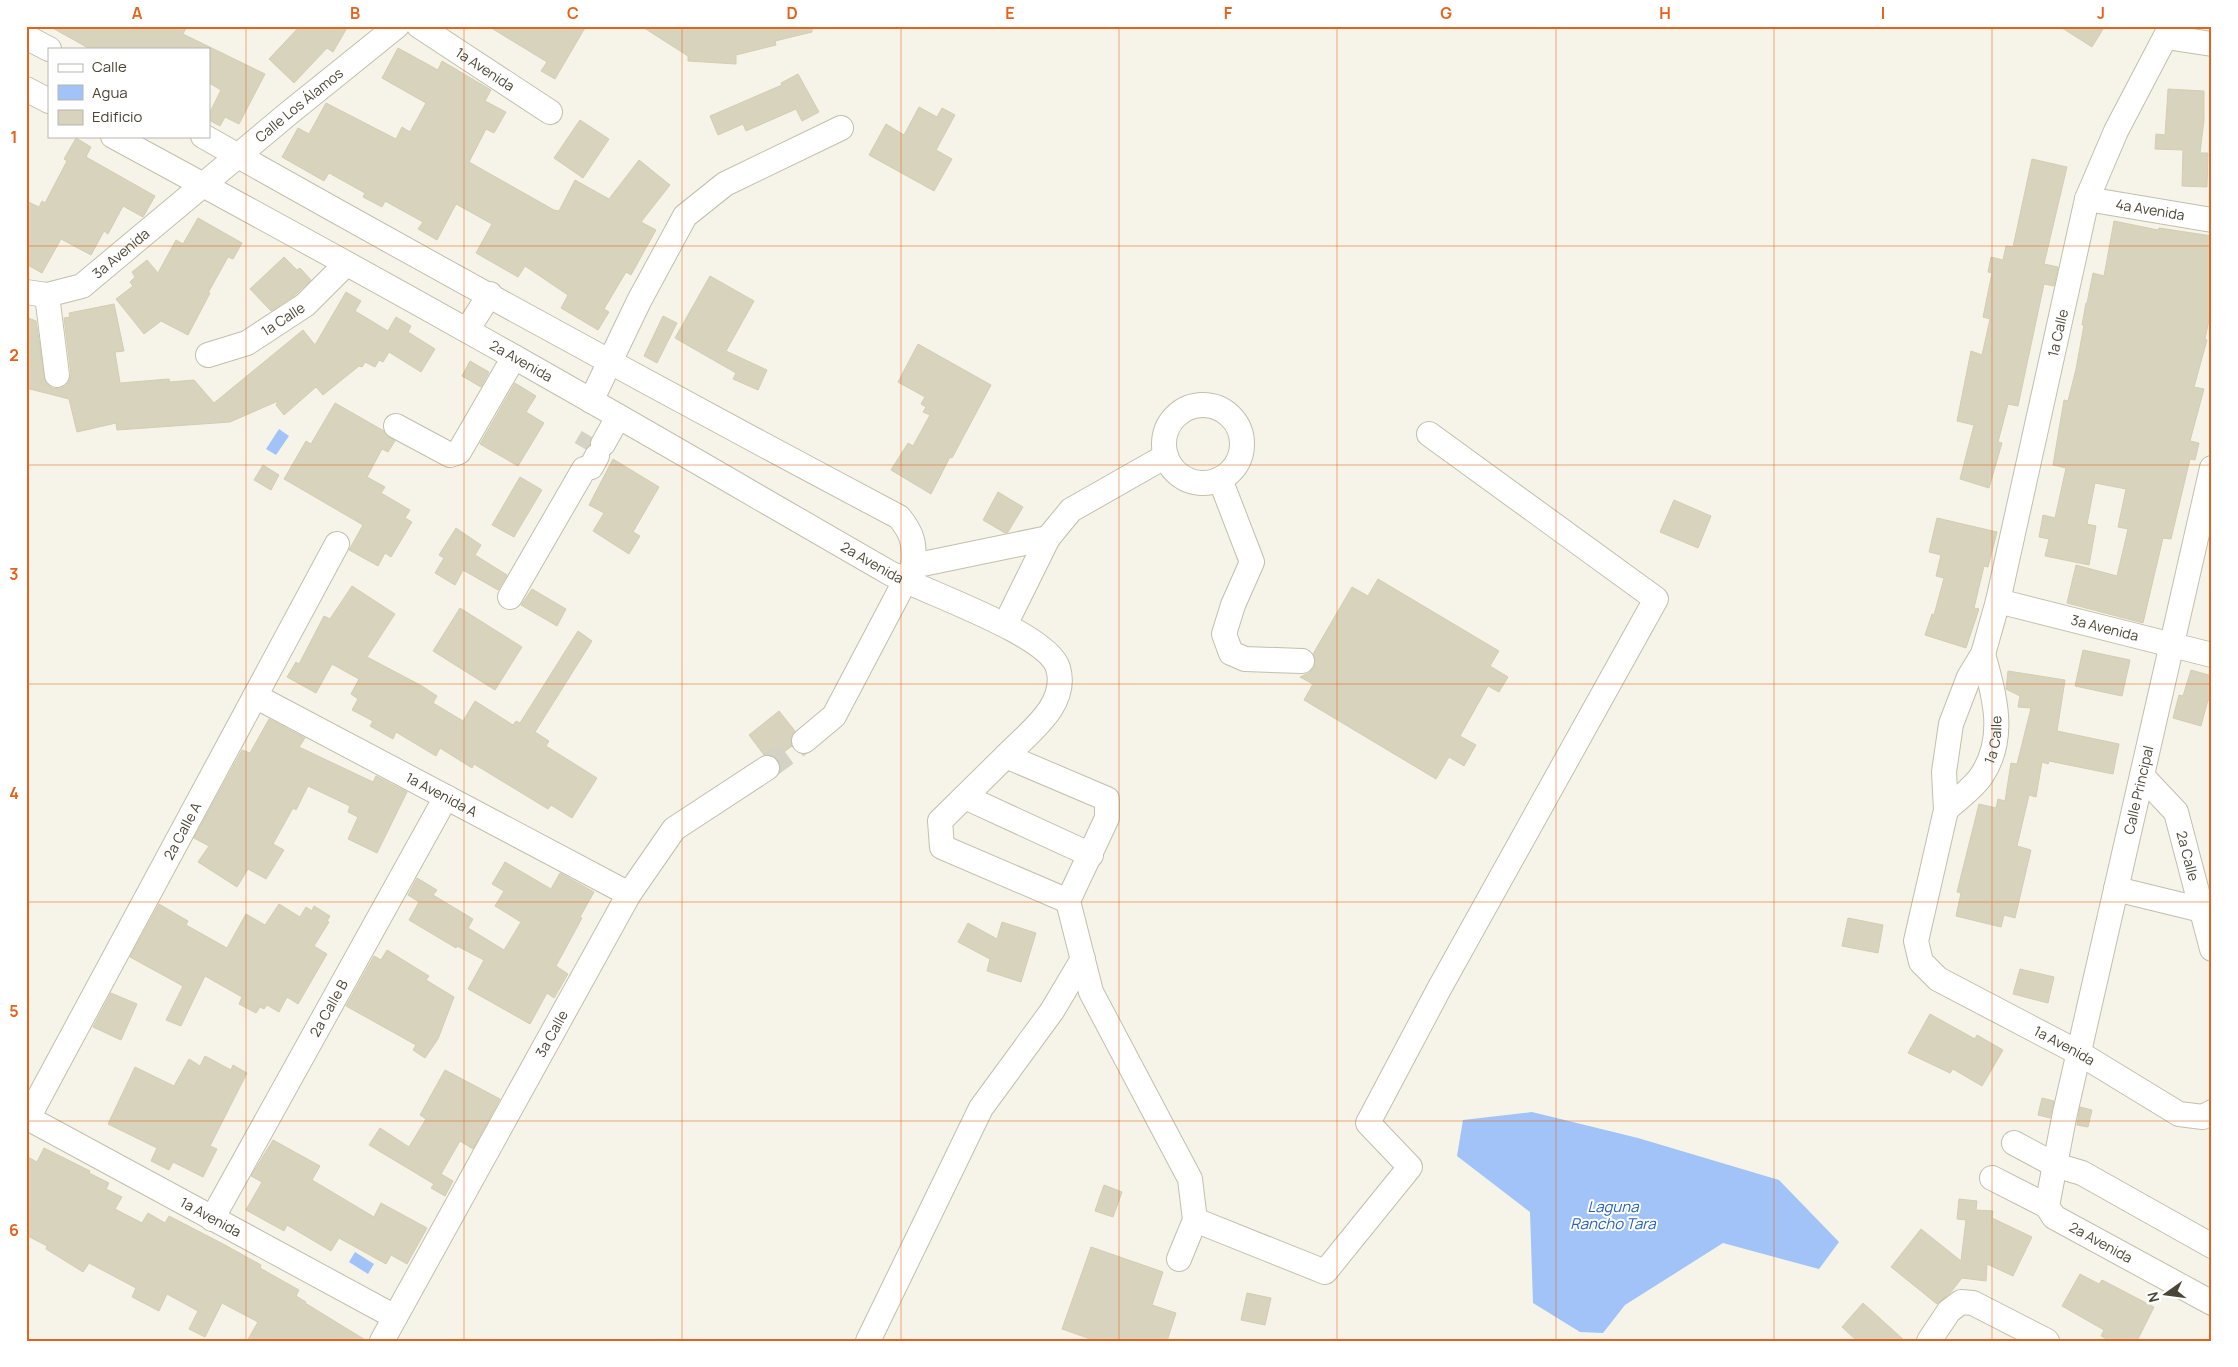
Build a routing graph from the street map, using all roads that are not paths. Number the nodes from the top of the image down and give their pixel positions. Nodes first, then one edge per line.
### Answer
1 (397, 26) edge
2 (419, 26) edge
3 (2168, 32) edge
4 (26, 36) edge
5 (2212, 44) edge
6 (48, 48) edge
7 (26, 89) edge
8 (48, 101) edge
9 (550, 112) dead end
10 (841, 128) dead end
11 (117, 138) edge
12 (206, 138) edge
13 (238, 156) junction
14 (204, 186) junction
15 (2087, 199) junction
16 (2212, 220) edge
17 (346, 264) junction
18 (37, 293) edge
19 (490, 294) junction
20 (467, 330) junction
21 (208, 355) dead end
22 (514, 357) junction
23 (609, 362) junction
24 (57, 374) dead end
25 (605, 409) junction
26 (396, 426) dead end
27 (1429, 434) dead end
28 (1166, 456) junction
29 (2212, 468) edge
30 (1220, 479) junction
31 (1048, 538) junction
32 (337, 544) dead end
33 (909, 574) junction
34 (510, 597) dead end
35 (1998, 601) junction
36 (1005, 625) junction
37 (2172, 644) junction
38 (1984, 654) junction
39 (2212, 655) edge
40 (1302, 661) dead end
41 (255, 696) junction
42 (804, 741) tunnel mouth
43 (1006, 756) junction
44 (767, 768) tunnel mouth
45 (2142, 776) junction
46 (446, 797) junction
47 (965, 797) junction
48 (1946, 810) junction
49 (1091, 855) junction
50 (2116, 889) junction
51 (629, 894) junction
52 (1068, 901) junction
53 (2202, 910) junction
54 (2212, 949) edge
55 (1082, 959) junction
56 (1921, 962) joint
57 (2079, 1053) junction
58 (2212, 1112) edge
59 (27, 1118) edge
60 (2061, 1139) junction
61 (2014, 1143) dead end
62 (2055, 1165) junction
63 (2082, 1173) junction
64 (1992, 1178) dead end
65 (2047, 1206) junction
66 (212, 1219) junction
67 (1194, 1220) junction
68 (2212, 1246) edge
69 (1179, 1259) dead end
70 (2212, 1303) edge
71 (395, 1317) junction
72 (382, 1341) edge
73 (868, 1341) edge
74 (1929, 1341) edge
75 (2047, 1341) edge

1 - 13 street, Calle Los Álamos
2 - 9 street, 1a Avenida
3 - 5 street
3 - 15 street, 1a Calle
4 - 6 street
7 - 8 street
10 - 23 street
11 - 14 street, 2a Avenida
12 - 13 street, 2a Avenida
13 - 14 street, Calle Los Álamos
13 - 19 street, 2a Avenida
14 - 17 street, 2a Avenida
14 - 18 street, 3a Avenida
15 - 16 street, 4a Avenida
15 - 35 street, 1a Calle
17 - 20 street, 2a Avenida
17 - 21 street, 1a Calle
18 - 24 street
19 - 20 street
19 - 23 street, 2a Avenida
20 - 22 street, 2a Avenida
22 - 25 street, 2a Avenida
22 - 26 street
23 - 25 street
23 - 33 street, 2a Avenida
25 - 33 street, 2a Avenida
25 - 34 street
27 - 67 street
28 - 30 street
28 - 30 street
28 - 31 street
29 - 37 street, Calle Principal
30 - 40 street
31 - 33 street
31 - 36 street
32 - 41 street, 2a Calle A
33 - 36 street
33 - 42 street
35 - 37 street, 3a Avenida
35 - 38 street, 1a Calle
36 - 43 street
37 - 39 street, 3a Avenida
37 - 45 street, Calle Principal
38 - 48 street, 1a Calle
38 - 48 street, 1a Calle
41 - 46 street, 1a Avenida A
41 - 59 street, 2a Calle A
43 - 47 street
43 - 49 street
44 - 51 street, 3a Calle
45 - 50 street, Calle Principal
45 - 53 street, 2a Calle
46 - 51 street, 1a Avenida A
46 - 66 street, 2a Calle B
47 - 49 street
47 - 52 street
48 - 56 street, 1a Calle
49 - 52 street
50 - 53 street
50 - 57 street, Calle Principal
51 - 71 street, 3a Calle
52 - 55 street
53 - 54 street, 2a Calle
55 - 67 street
55 - 73 street
56 - 57 street, 1a Avenida
57 - 58 street, 1a Avenida
57 - 60 street, Calle Principal
59 - 66 street, 1a Avenida
60 - 62 street, Calle Principal
60 - 63 street
61 - 62 street
62 - 63 street
62 - 65 street, Calle Principal
63 - 68 street
64 - 65 street, 2a Avenida
65 - 70 street, 2a Avenida
66 - 71 street, 1a Avenida
67 - 69 street
71 - 72 street, 3a Calle
74 - 75 street

